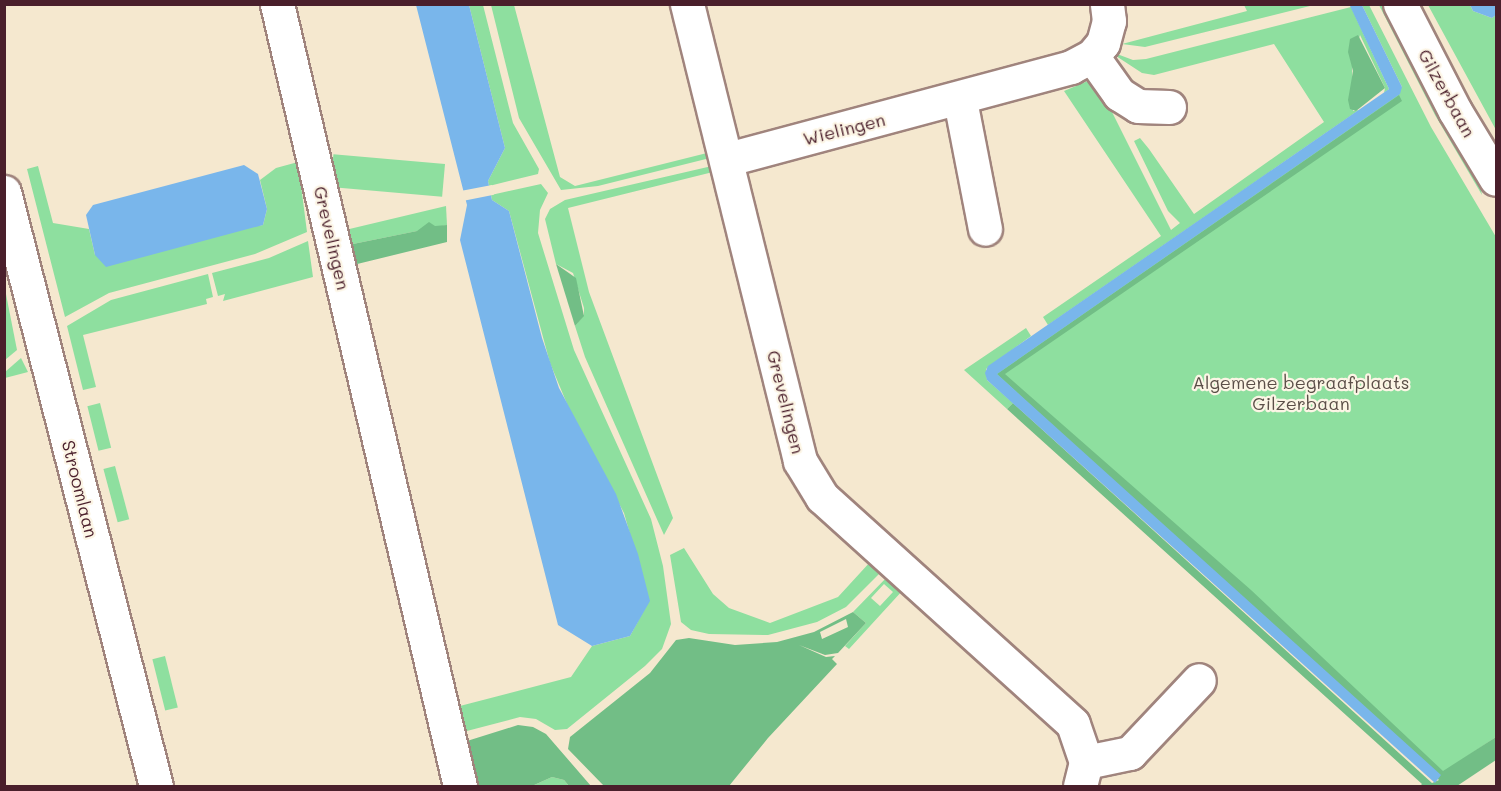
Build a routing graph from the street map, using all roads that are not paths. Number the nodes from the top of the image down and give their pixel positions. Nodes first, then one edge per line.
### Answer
1 (277, 4) edge
2 (687, 4) edge
3 (1107, 4) edge
4 (1401, 4) edge
5 (1092, 56) junction
6 (960, 100) junction
7 (1169, 107) dead end
8 (728, 159) junction
9 (1497, 179) edge
10 (4, 192) edge
11 (985, 229) dead end
12 (1199, 680) dead end
13 (1083, 774) edge
14 (156, 786) edge
15 (460, 786) edge

1 - 15 street, Grevelingen
2 - 8 street, Grevelingen
3 - 5 street
4 - 9 street, Gilzerbaan
5 - 6 street, Wielingen
5 - 7 street
6 - 8 street, Wielingen
6 - 11 street
8 - 13 street, Grevelingen
10 - 14 street, Stroomlaan
12 - 13 street, Grevelingen

